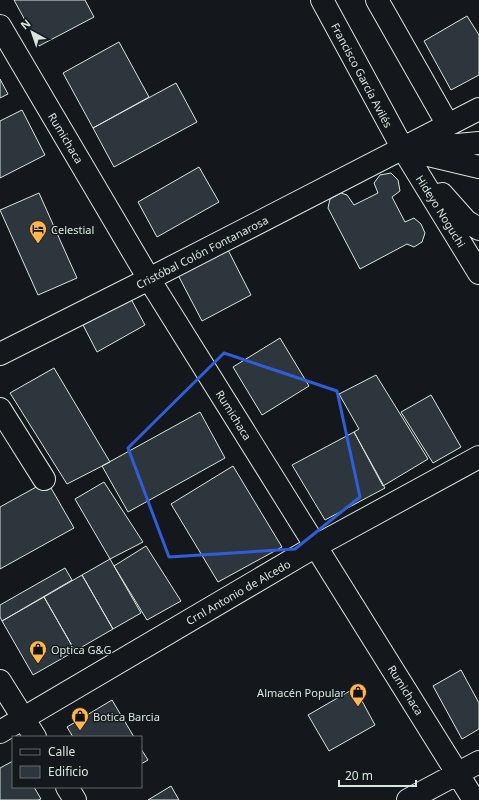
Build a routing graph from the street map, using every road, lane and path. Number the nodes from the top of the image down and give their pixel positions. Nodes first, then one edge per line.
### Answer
1 (322, 0) edge
2 (377, 0) edge
3 (0, 26) edge
4 (479, 109) edge
5 (448, 125) junction
6 (479, 143) edge
7 (403, 149) junction
8 (479, 167) edge
9 (479, 230) edge
10 (479, 274) edge
11 (149, 279) junction
12 (0, 354) edge
13 (0, 409) edge
14 (479, 457) edge
15 (44, 479) dead end
16 (316, 546) junction
17 (0, 681) edge
18 (23, 718) junction
19 (0, 732) edge
20 (34, 736) edge
21 (479, 762) edge
22 (458, 773) junction
23 (68, 788) edge
24 (75, 800) edge
25 (408, 800) edge
26 (474, 800) edge

1 - 7 street, Francisco García Avilés
2 - 5 street
3 - 11 street, Rumichaca
4 - 5 street, Cristóbal Colón Fontanarosa
5 - 7 street, Cristóbal Colón Fontanarosa
6 - 7 street, Cristóbal Colón Fontanarosa
7 - 8 street
7 - 9 street
7 - 10 street, Hideyo Noguchi
7 - 11 street, Cristóbal Colón Fontanarosa
11 - 12 street, Cristóbal Colón Fontanarosa
11 - 16 street, Rumichaca
13 - 15 street
14 - 16 street, Crnl Antonio de Alcedo
16 - 18 street, Crnl Antonio de Alcedo
16 - 22 street, Rumichaca
17 - 18 street
18 - 19 street, Crnl Antonio de Alcedo
18 - 20 street
21 - 22 street
22 - 25 street
22 - 26 street, Rumichaca
23 - 24 street

